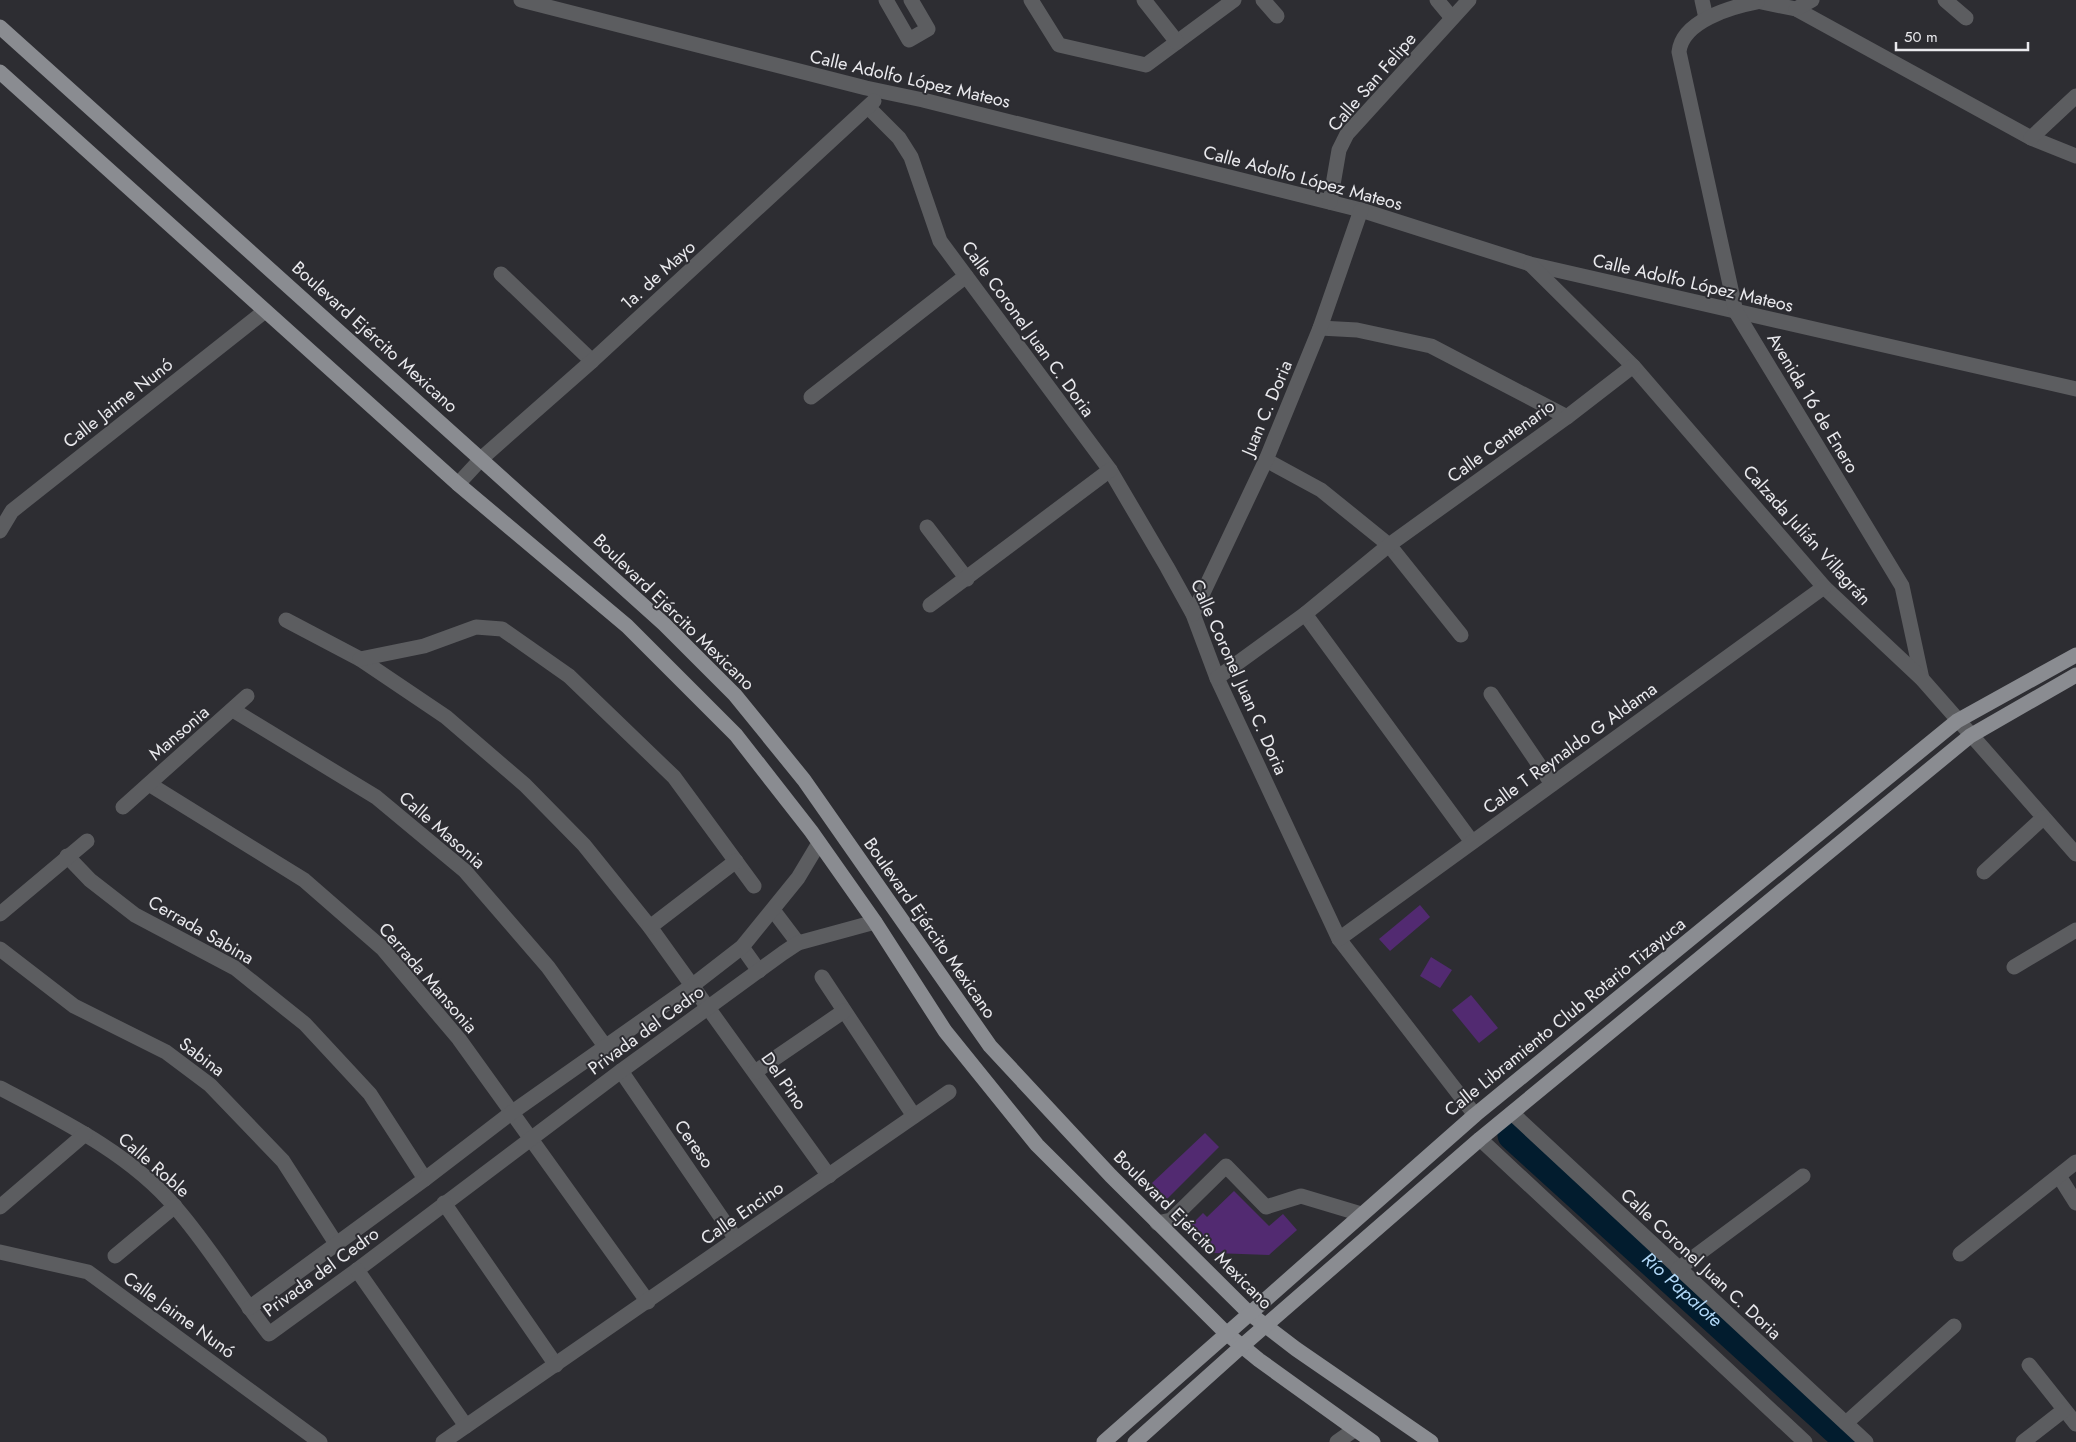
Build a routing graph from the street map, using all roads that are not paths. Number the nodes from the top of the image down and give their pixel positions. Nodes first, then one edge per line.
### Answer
1 (521, 0) edge
2 (886, 0) edge
3 (1031, 0) edge
4 (1144, 0) edge
5 (1234, 0) edge
6 (1264, 0) edge
7 (1437, 0) edge
8 (1469, 0) edge
9 (1702, 0) edge
10 (1812, 0) edge
11 (1945, 0) edge
12 (1754, 1) edge
13 (917, 2) edge
14 (1796, 9) junction
15 (1277, 16) dead end
16 (1452, 18) junction
17 (1706, 18) junction
18 (1966, 18) dead end
19 (0, 27) edge
20 (1177, 42) junction
21 (0, 72) edge
22 (882, 91) junction
23 (2076, 96) edge
24 (869, 108) junction
25 (2031, 138) junction
26 (2076, 156) edge
27 (1330, 202) junction
28 (1361, 210) junction
29 (1530, 264) junction
30 (500, 274) dead end
31 (966, 276) junction
32 (265, 311) junction
33 (1736, 312) junction
34 (1320, 328) junction
35 (592, 361) junction
36 (1633, 366) junction
37 (2076, 389) edge
38 (811, 397) dead end
39 (1567, 417) junction
40 (482, 458) junction
41 (1266, 460) junction
42 (1110, 470) junction
43 (458, 484) junction
44 (927, 527) dead end
45 (0, 531) edge
46 (1389, 545) junction
47 (967, 579) junction
48 (1824, 587) junction
49 (930, 605) dead end
50 (1193, 614) junction
51 (1305, 614) junction
52 (286, 620) dead end
53 (1461, 635) dead end
54 (2076, 655) edge
55 (360, 659) junction
56 (2076, 675) edge
57 (1217, 678) junction
58 (1922, 679) junction
59 (1491, 694) dead end
60 (247, 696) dead end
61 (233, 710) junction
62 (1957, 721) junction
63 (1970, 736) junction
64 (149, 784) junction
65 (1552, 784) junction
66 (123, 807) dead end
67 (2043, 818) junction
68 (87, 841) dead end
69 (1472, 842) junction
70 (819, 843) junction
71 (2073, 844) edge
72 (67, 856) junction
73 (736, 861) junction
74 (1984, 872) dead end
75 (754, 886) dead end
76 (773, 910) junction
77 (0, 914) edge
78 (875, 922) junction
79 (650, 927) junction
80 (2076, 930) edge
81 (1338, 939) junction
82 (798, 943) junction
83 (742, 947) junction
84 (0, 948) edge
85 (2014, 967) dead end
86 (759, 972) junction
87 (822, 978) dead end
88 (693, 985) junction
89 (709, 1009) junction
90 (844, 1011) junction
91 (605, 1046) junction
92 (621, 1071) junction
93 (756, 1072) junction
94 (0, 1088) edge
95 (949, 1092) dead end
96 (510, 1113) junction
97 (1512, 1113) junction
98 (1475, 1114) junction
99 (914, 1116) junction
100 (85, 1134) junction
101 (530, 1139) junction
102 (1480, 1139) junction
103 (2076, 1162) edge
104 (829, 1176) junction
105 (1803, 1176) dead end
106 (2060, 1176) junction
107 (425, 1180) junction
108 (444, 1203) junction
109 (2076, 1203) edge
110 (175, 1206) junction
111 (0, 1207) edge
112 (1361, 1214) junction
113 (1158, 1222) junction
114 (736, 1239) junction
115 (337, 1245) junction
116 (0, 1252) edge
117 (1960, 1254) dead end
118 (115, 1256) dead end
119 (357, 1270) junction
120 (1678, 1270) junction
121 (648, 1302) junction
122 (249, 1308) junction
123 (1249, 1313) junction
124 (1265, 1326) junction
125 (1954, 1326) dead end
126 (1226, 1333) junction
127 (1242, 1346) junction
128 (556, 1365) junction
129 (2029, 1365) dead end
130 (2064, 1410) junction
131 (1846, 1423) junction
132 (2076, 1424) edge
133 (466, 1426) junction
134 (1354, 1430) junction
135 (320, 1442) edge
136 (443, 1442) edge
137 (1104, 1442) edge
138 (1135, 1442) edge
139 (1337, 1442) edge
140 (1373, 1442) edge
141 (1431, 1442) edge
142 (1805, 1442) edge
143 (1866, 1442) edge
144 (2023, 1442) edge

1 - 22 street, Calle Adolfo López Mateos
2 - 13 street
3 - 20 street
4 - 20 street
5 - 20 street
6 - 15 street
7 - 16 street
8 - 16 street, Calle San Felipe
9 - 17 street
10 - 14 street
11 - 18 street
12 - 14 street
12 - 17 street
14 - 25 street
16 - 27 street, Calle San Felipe
17 - 33 street, Avenida 16 de Enero
19 - 40 main road, Boulevard Ejército Mexicano
21 - 32 main road
22 - 24 street, 1a. de Mayo
22 - 27 street, Calle Adolfo López Mateos
23 - 25 street
24 - 31 street, Calle Coronel Juan C. Doria
24 - 35 street, 1a. de Mayo
25 - 26 street
27 - 28 street, Calle Adolfo López Mateos
28 - 29 street, Calle Adolfo López Mateos
28 - 34 street, Juan C. Doria
29 - 33 street, Calle Adolfo López Mateos
29 - 36 street, Calzada Julián Villagrán
30 - 35 street
31 - 38 street
31 - 42 street, Calle Coronel Juan C. Doria
32 - 43 main road
32 - 45 street, Calle Jaime Nunó
33 - 37 street, Calle Adolfo López Mateos
33 - 58 street, Avenida 16 de Enero
34 - 39 street
34 - 41 street, Juan C. Doria
35 - 40 street, 1a. de Mayo
36 - 39 street, Calle Centenario
36 - 48 street, Calzada Julián Villagrán
39 - 46 street, Calle Centenario
40 - 43 street, 1a. de Mayo
40 - 113 main road, Boulevard Ejército Mexicano
41 - 46 street
41 - 50 street, Juan C. Doria
42 - 47 street
42 - 50 street, Calle Coronel Juan C. Doria
43 - 70 main road
44 - 47 street
46 - 51 street, Calle Centenario
46 - 53 street
47 - 49 street
48 - 58 street, Calzada Julián Villagrán
48 - 65 street, Calle T Reynaldo G Aldama
50 - 57 street, Calle Coronel Juan C. Doria
51 - 57 street, Calle Centenario
51 - 69 street
52 - 55 street, Privada del Cedro
54 - 62 main road, Calle Libramiento Club Rotario Tizayuca
55 - 73 street
55 - 79 street, Privada del Cedro
56 - 63 main road
57 - 81 street, Calle Coronel Juan C. Doria
58 - 62 street, Calzada Julián Villagrán
59 - 65 street
60 - 61 street, Mansonia
61 - 64 street, Mansonia
61 - 91 street, Calle Masonia
62 - 63 street, Calzada Julián Villagrán
62 - 98 main road, Calle Libramiento Club Rotario Tizayuca
63 - 67 street, Calzada Julián Villagrán
63 - 97 main road
64 - 66 street, Mansonia
64 - 96 street, Cerrada Mansonia
65 - 69 street, Calle T Reynaldo G Aldama
67 - 71 street, Calzada Julián Villagrán
67 - 74 street
68 - 72 street
69 - 81 street, Calle T Reynaldo G Aldama
70 - 76 street, Privada del Cedro
70 - 78 main road
72 - 77 street
72 - 107 street, Cerrada Sabina
73 - 75 street
73 - 79 street
76 - 82 street
76 - 83 street, Privada del Cedro
78 - 82 street, Privada del Cedro
78 - 126 main road
79 - 88 street, Privada del Cedro
80 - 85 street
81 - 98 street, Calle Coronel Juan C. Doria
82 - 86 street, Privada del Cedro
83 - 86 street
83 - 88 street, Privada del Cedro
84 - 115 street, Sabina
86 - 89 street, Privada del Cedro
87 - 90 street
88 - 89 street, Del Pino
88 - 91 street, Privada del Cedro
89 - 92 street, Privada del Cedro
89 - 93 street, Del Pino
90 - 93 street
90 - 99 street
91 - 96 street, Privada del Cedro
92 - 101 street, Privada del Cedro
92 - 114 street, Cereso
93 - 104 street, Del Pino
94 - 100 street, Calle Roble
95 - 99 street, Calle Encino
96 - 101 street, Cerrada Mansonia
96 - 107 street, Privada del Cedro
97 - 102 main road
97 - 120 street, Calle Coronel Juan C. Doria
98 - 112 main road, Calle Libramiento Club Rotario Tizayuca
99 - 104 street, Calle Encino
100 - 110 street, Calle Roble
100 - 111 street
101 - 108 street, Privada del Cedro
101 - 121 street
102 - 124 main road
102 - 142 street
103 - 106 street
104 - 114 street, Calle Encino
105 - 120 street
106 - 109 street
106 - 117 street
107 - 115 street, Privada del Cedro
108 - 119 street, Privada del Cedro
108 - 128 street
110 - 118 street
110 - 122 street, Calle Roble
112 - 113 street
112 - 123 main road, Calle Libramiento Club Rotario Tizayuca
113 - 123 main road, Boulevard Ejército Mexicano
114 - 121 street, Calle Encino
115 - 122 street, Privada del Cedro
116 - 135 street, Calle Jaime Nunó
119 - 122 street, Privada del Cedro
119 - 133 street
120 - 131 street, Calle Coronel Juan C. Doria
121 - 128 street, Calle Encino
123 - 124 main road, Boulevard Ejército Mexicano
123 - 126 main road, Calle Libramiento Club Rotario Tizayuca
124 - 127 main road
124 - 141 main road, Boulevard Ejército Mexicano
125 - 131 street
126 - 127 main road
126 - 137 main road, Calle Libramiento Club Rotario Tizayuca
127 - 134 main road
127 - 138 main road
128 - 133 street, Calle Encino
129 - 130 street
130 - 132 street
130 - 144 street
131 - 143 street, Calle Coronel Juan C. Doria
133 - 136 street, Calle Encino
134 - 139 street
134 - 140 main road

